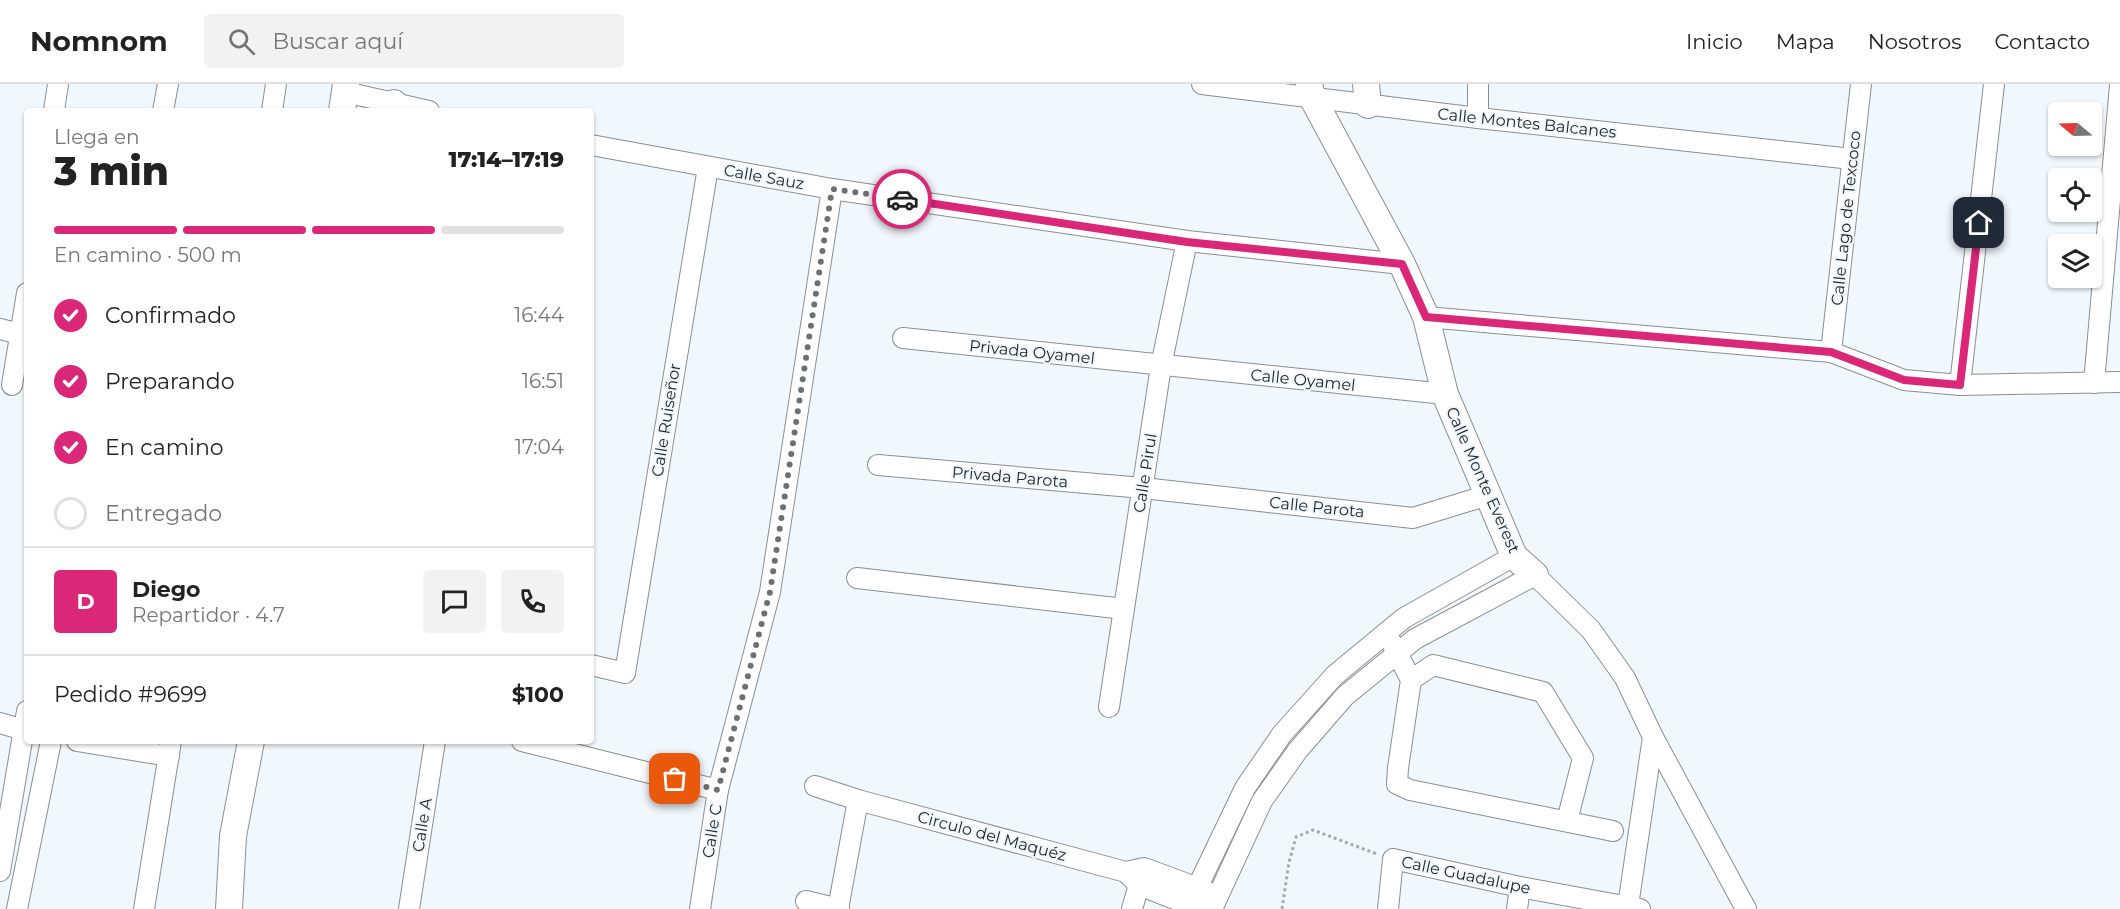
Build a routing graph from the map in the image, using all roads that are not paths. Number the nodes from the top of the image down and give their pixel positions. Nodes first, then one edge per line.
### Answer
1 (58, 84) edge
2 (168, 84) edge
3 (276, 84) edge
4 (1202, 84) edge
5 (1479, 84) edge
6 (1861, 84) edge
7 (1995, 84) edge
8 (2120, 85) edge
9 (1310, 91) edge
10 (1367, 94) edge
11 (344, 96) edge
12 (393, 107) edge
13 (54, 108) edge
14 (164, 108) edge
15 (272, 108) edge
16 (1478, 118) junction
17 (594, 146) edge
18 (1852, 159) junction
19 (708, 167) junction
20 (832, 189) junction
21 (1187, 242) junction
22 (1402, 264) junction
23 (1426, 317) junction
24 (0, 329) edge
25 (24, 335) edge
26 (903, 338) dead end
27 (1831, 352) junction
28 (1161, 366) junction
29 (2120, 382) edge
30 (2094, 383) junction
31 (12, 385) dead end
32 (1960, 385) junction
33 (1445, 394) junction
34 (878, 465) dead end
35 (1143, 488) junction
36 (1488, 495) junction
37 (1514, 556) junction
38 (1535, 575) junction
39 (857, 578) dead end
40 (1124, 609) junction
41 (1404, 618) junction
42 (1386, 633) junction
43 (1415, 639) junction
44 (1398, 652) junction
45 (1433, 665) junction
46 (594, 666) edge
47 (1411, 680) junction
48 (1109, 706) dead end
49 (0, 723) edge
50 (24, 724) edge
51 (24, 735) edge
52 (1653, 737) junction
53 (50, 744) edge
54 (117, 744) edge
55 (250, 744) edge
56 (435, 744) edge
57 (534, 744) edge
58 (170, 748) edge
59 (815, 786) dead end
60 (718, 790) junction
61 (858, 800) junction
62 (1567, 821) junction
63 (1613, 831) dead end
64 (233, 836) junction
65 (0, 871) edge
66 (1136, 875) junction
67 (1520, 887) junction
68 (806, 902) dead end
69 (1193, 902) edge
70 (1214, 902) edge
71 (1634, 908) edge
72 (17, 909) edge
73 (144, 909) edge
74 (220, 909) edge
75 (229, 909) edge
76 (409, 909) edge
77 (699, 909) edge
78 (838, 909) edge
79 (1132, 909) edge
80 (1388, 909) edge
81 (1517, 909) edge
82 (1746, 909) edge

1 - 13 street
2 - 14 street
3 - 15 street
4 - 9 street, Calle Montes Balcanes
5 - 16 street
6 - 18 street, Calle Lago de Texcoco
7 - 32 street
8 - 30 street
9 - 10 street, Calle Montes Balcanes
9 - 22 main road, Calle Monte Everest
10 - 16 street, Calle Montes Balcanes
11 - 12 street
16 - 18 street, Calle Montes Balcanes
17 - 19 street, Calle Sauz
18 - 27 street, Calle Lago de Texcoco
19 - 20 street, Calle Sauz
19 - 46 street, Calle Ruiseñor
20 - 21 street, Calle Sauz
20 - 60 street, Calle C
21 - 22 street, Calle Sauz
21 - 28 street, Calle Pirul
22 - 23 main road, Calle Monte Everest
23 - 27 street
23 - 33 main road, Calle Monte Everest
24 - 25 street
25 - 31 street
26 - 28 street, Privada Oyamel
27 - 32 street
28 - 33 street, Calle Oyamel
28 - 35 street, Calle Pirul
29 - 30 street
30 - 32 street
33 - 36 main road, Calle Monte Everest
34 - 35 street, Privada Parota
35 - 36 street, Calle Parota
35 - 40 street, Calle Pirul
36 - 37 main road, Calle Monte Everest
37 - 38 main road, Calle Monte Everest
37 - 41 street
38 - 43 street
38 - 52 street, Calle Monte Everest
39 - 40 street
40 - 48 street, Calle Pirul
41 - 42 street
41 - 43 street
42 - 44 street
42 - 69 street
43 - 44 street
43 - 45 street
44 - 47 street
44 - 70 street
45 - 47 street
45 - 62 street
47 - 62 street
49 - 50 street
51 - 65 street
52 - 71 street
52 - 82 street, Calle Monte Everest
53 - 72 street
54 - 58 street
55 - 64 main road
56 - 76 street, Calle A
57 - 60 street
58 - 73 street
59 - 61 street, Circulo del Maquéz
60 - 77 street, Calle C
61 - 66 street, Circulo del Maquéz
61 - 78 street
62 - 63 street
64 - 74 street
64 - 75 main road
66 - 69 street, Circulo del Maquéz
66 - 79 street
67 - 71 street, Calle Guadalupe
67 - 80 street, Calle Guadalupe
67 - 81 street
68 - 78 street
69 - 70 street, Circulo del Maquéz

